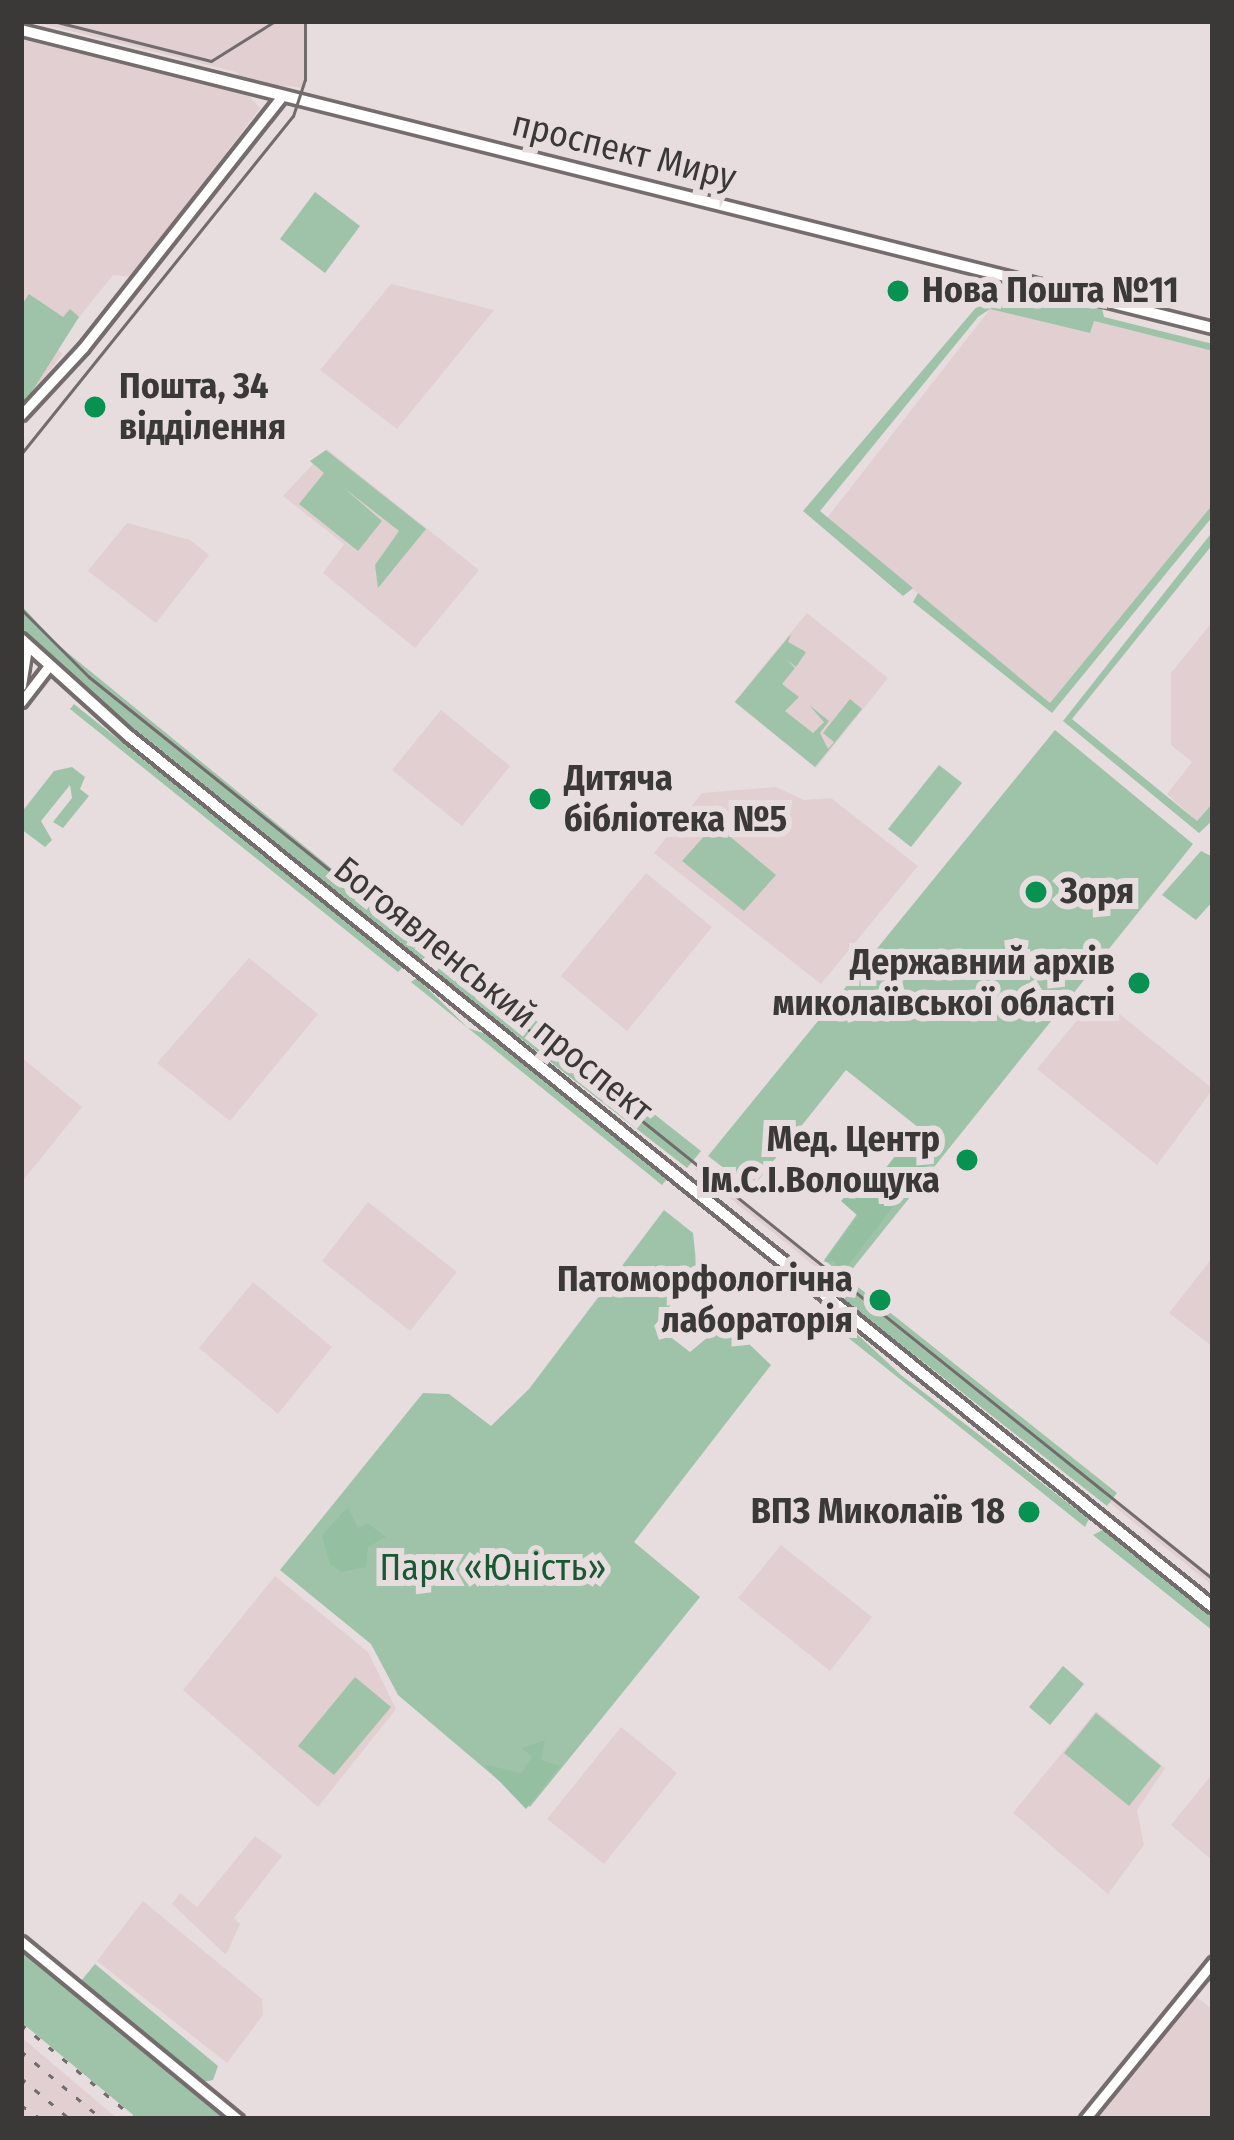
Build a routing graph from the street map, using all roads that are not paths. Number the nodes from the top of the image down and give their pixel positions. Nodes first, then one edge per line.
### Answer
1 (21, 30) edge
2 (281, 96) junction
3 (1213, 328) edge
4 (21, 415) edge
5 (24, 643) edge
6 (48, 667) junction
7 (21, 686) edge
8 (21, 702) edge
9 (1213, 1607) edge
10 (21, 1941) edge
11 (1213, 1962) edge
12 (238, 2119) edge
13 (1085, 2119) edge

1 - 2 main road, проспект Миру
2 - 3 main road, проспект Миру
2 - 4 street
5 - 6 main road, Богоявленський проспект
5 - 7 main road
6 - 8 street
6 - 9 main road, Богоявленський проспект
10 - 12 street
11 - 13 street

